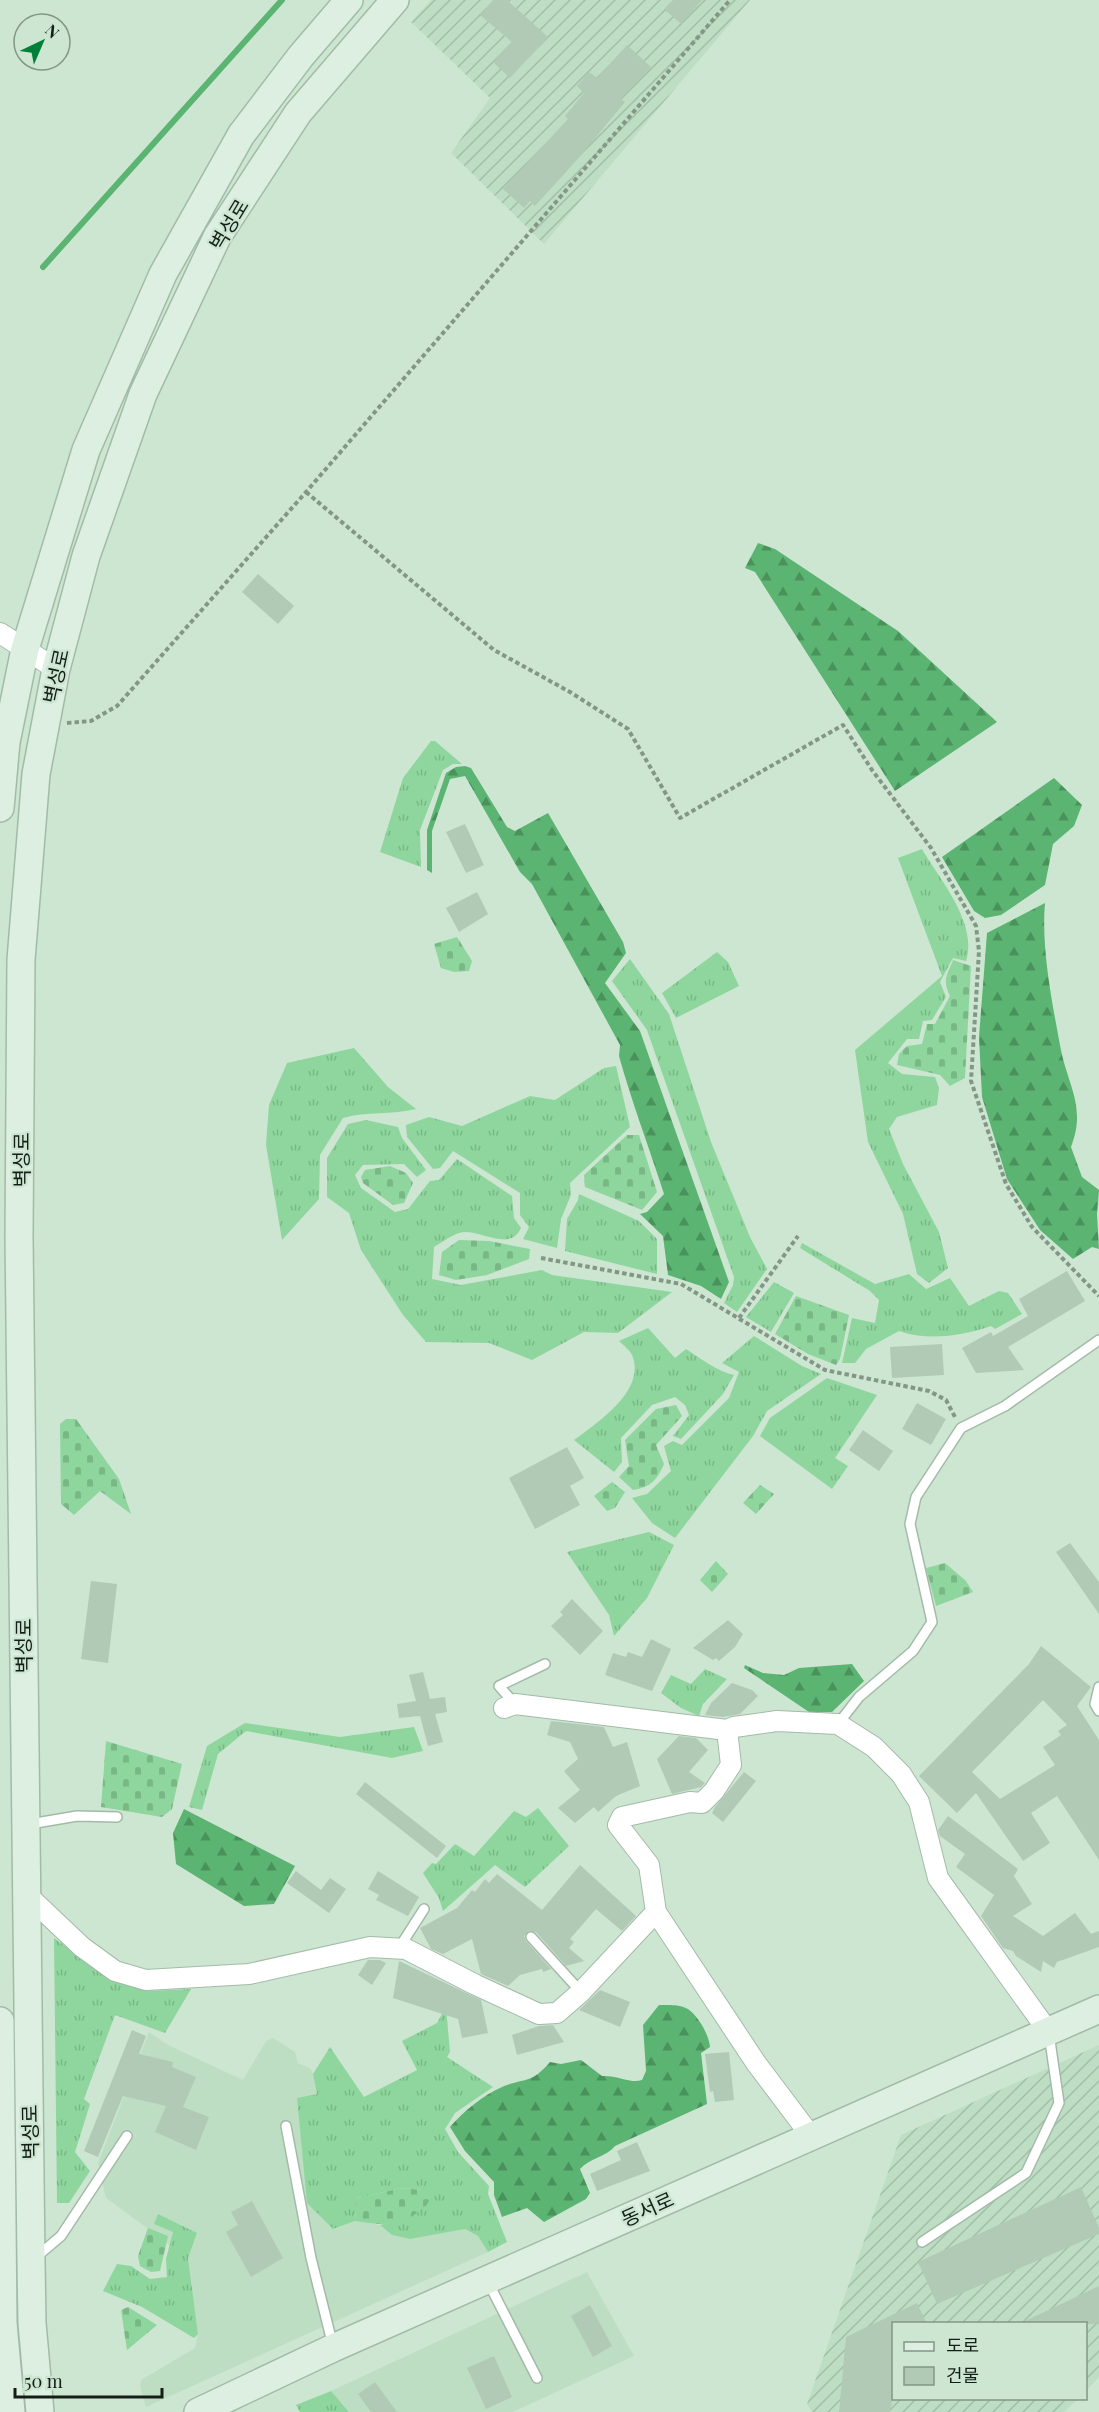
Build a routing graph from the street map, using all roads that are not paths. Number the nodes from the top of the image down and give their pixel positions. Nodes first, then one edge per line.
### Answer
1 (349, 0) edge
2 (395, 0) edge
3 (0, 633) edge
4 (25, 650) junction
5 (56, 669) junction
6 (0, 808) edge
7 (1099, 1340) edge
8 (545, 1664) dead end
9 (1099, 1687) edge
10 (510, 1706) joint
11 (1099, 1711) edge
12 (838, 1724) junction
13 (728, 1730) junction
14 (117, 1817) dead end
15 (24, 1825) junction
16 (25, 1893) junction
17 (424, 1908) dead end
18 (656, 1912) junction
19 (531, 1937) dead end
20 (399, 1948) junction
21 (581, 1992) junction
22 (1099, 2009) edge
23 (0, 2021) edge
24 (1048, 2031) junction
25 (286, 2126) dead end
26 (127, 2136) dead end
27 (811, 2136) junction
28 (922, 2242) dead end
29 (31, 2261) junction
30 (487, 2280) junction
31 (333, 2348) junction
32 (537, 2378) dead end
33 (7, 2404) edge
34 (42, 2411) edge
35 (198, 2412) edge

1 - 4 main road, 벽성로
2 - 5 main road, 벽성로
3 - 4 street
4 - 5 street
4 - 6 main road, 벽성로
5 - 15 main road, 벽성로
7 - 12 lane
8 - 10 lane
9 - 11 lane
10 - 13 street
12 - 13 street
12 - 24 street
13 - 18 street
14 - 15 lane
15 - 16 main road, 벽성로
16 - 20 street
16 - 29 main road, 벽성로
17 - 20 lane
18 - 21 street
18 - 27 street
19 - 21 lane
20 - 21 street
22 - 24 main road, 동서로
23 - 33 main road, 벽성로
24 - 27 main road, 동서로
24 - 28 lane
25 - 31 lane
26 - 29 lane
27 - 30 main road, 동서로
29 - 34 main road, 벽성로
30 - 31 main road, 동서로
30 - 32 lane
31 - 35 main road, 동서로

